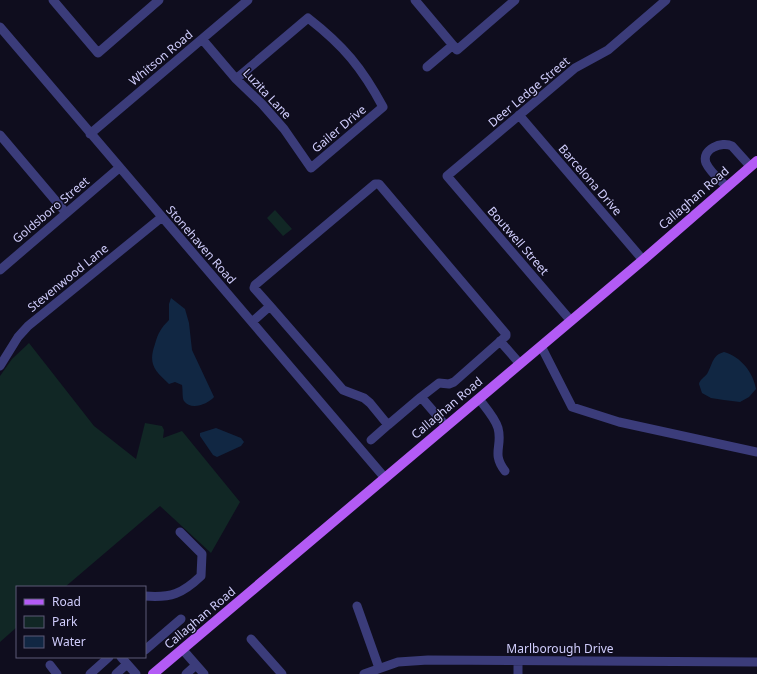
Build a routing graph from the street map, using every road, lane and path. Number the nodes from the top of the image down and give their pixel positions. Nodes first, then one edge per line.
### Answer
1 (53, 0) edge
2 (159, 0) edge
3 (248, 0) edge
4 (415, 0) edge
5 (515, 0) edge
6 (666, 0) edge
7 (0, 27) edge
8 (202, 39) junction
9 (455, 47) junction
10 (427, 67) dead end
11 (236, 79) junction
12 (519, 115) junction
13 (90, 134) junction
14 (0, 135) edge
15 (754, 164) edge
16 (119, 168) junction
17 (311, 168) joint
18 (447, 176) joint
19 (727, 187) junction
20 (66, 213) junction
21 (162, 217) junction
22 (643, 260) junction
23 (0, 270) edge
24 (270, 306) junction
25 (571, 321) junction
26 (252, 322) junction
27 (500, 341) junction
28 (541, 346) junction
29 (520, 364) junction
30 (0, 366) edge
31 (421, 397) junction
32 (479, 399) junction
33 (388, 425) junction
34 (446, 426) junction
35 (371, 440) dead end
36 (757, 452) edge
37 (505, 471) dead end
38 (385, 478) junction
39 (180, 532) dead end
40 (146, 596) edge
41 (357, 606) dead end
42 (181, 619) dead end
43 (251, 639) dead end
44 (146, 649) edge
45 (183, 650) junction
46 (108, 658) edge
47 (124, 661) edge
48 (518, 661) junction
49 (757, 662) edge
50 (50, 665) dead end
51 (196, 665) junction
52 (379, 668) junction
53 (58, 674) edge
54 (90, 674) edge
55 (116, 674) edge
56 (136, 674) edge
57 (154, 674) edge
58 (186, 674) edge
59 (204, 674) edge
60 (282, 674) edge
61 (364, 674) edge
62 (518, 674) edge

1 - 2 street
3 - 8 street, Whitson Road
4 - 9 street
5 - 9 street
6 - 12 street, Deer Ledge Street
7 - 13 street, Stonehaven Road
8 - 11 street, Luzita Lane
8 - 13 street, Whitson Road
9 - 10 street
11 - 17 street, Luzita Lane
11 - 17 street, Gailer Drive
12 - 18 street, Deer Ledge Street
12 - 22 street, Barcelona Drive
13 - 16 street, Stonehaven Road
14 - 20 street
15 - 19 main road, Callaghan Road
15 - 19 street
16 - 20 street, Goldsboro Street
16 - 21 street, Stonehaven Road
18 - 25 street, Boutwell Street
19 - 22 main road, Callaghan Road
20 - 23 street, Goldsboro Street
21 - 26 street, Stonehaven Road
21 - 30 street, Stevenwood Lane
22 - 25 main road, Callaghan Road
24 - 26 street
24 - 27 street
24 - 33 street
25 - 28 main road, Callaghan Road
26 - 38 street, Stonehaven Road
27 - 29 street
27 - 31 street
28 - 29 main road, Callaghan Road
28 - 36 street
29 - 32 main road, Callaghan Road
31 - 33 street
31 - 34 street
32 - 34 main road, Callaghan Road
32 - 37 street
33 - 35 street
34 - 38 main road, Callaghan Road
38 - 45 main road, Callaghan Road
39 - 40 street
41 - 52 street
42 - 44 street
43 - 60 street
45 - 51 street
45 - 57 main road, Callaghan Road
46 - 54 street
47 - 55 street
47 - 56 street
48 - 49 street, Marlborough Drive
48 - 52 street, Marlborough Drive
48 - 62 street
50 - 53 street
51 - 58 street
51 - 59 street
52 - 61 street, Marlborough Drive

